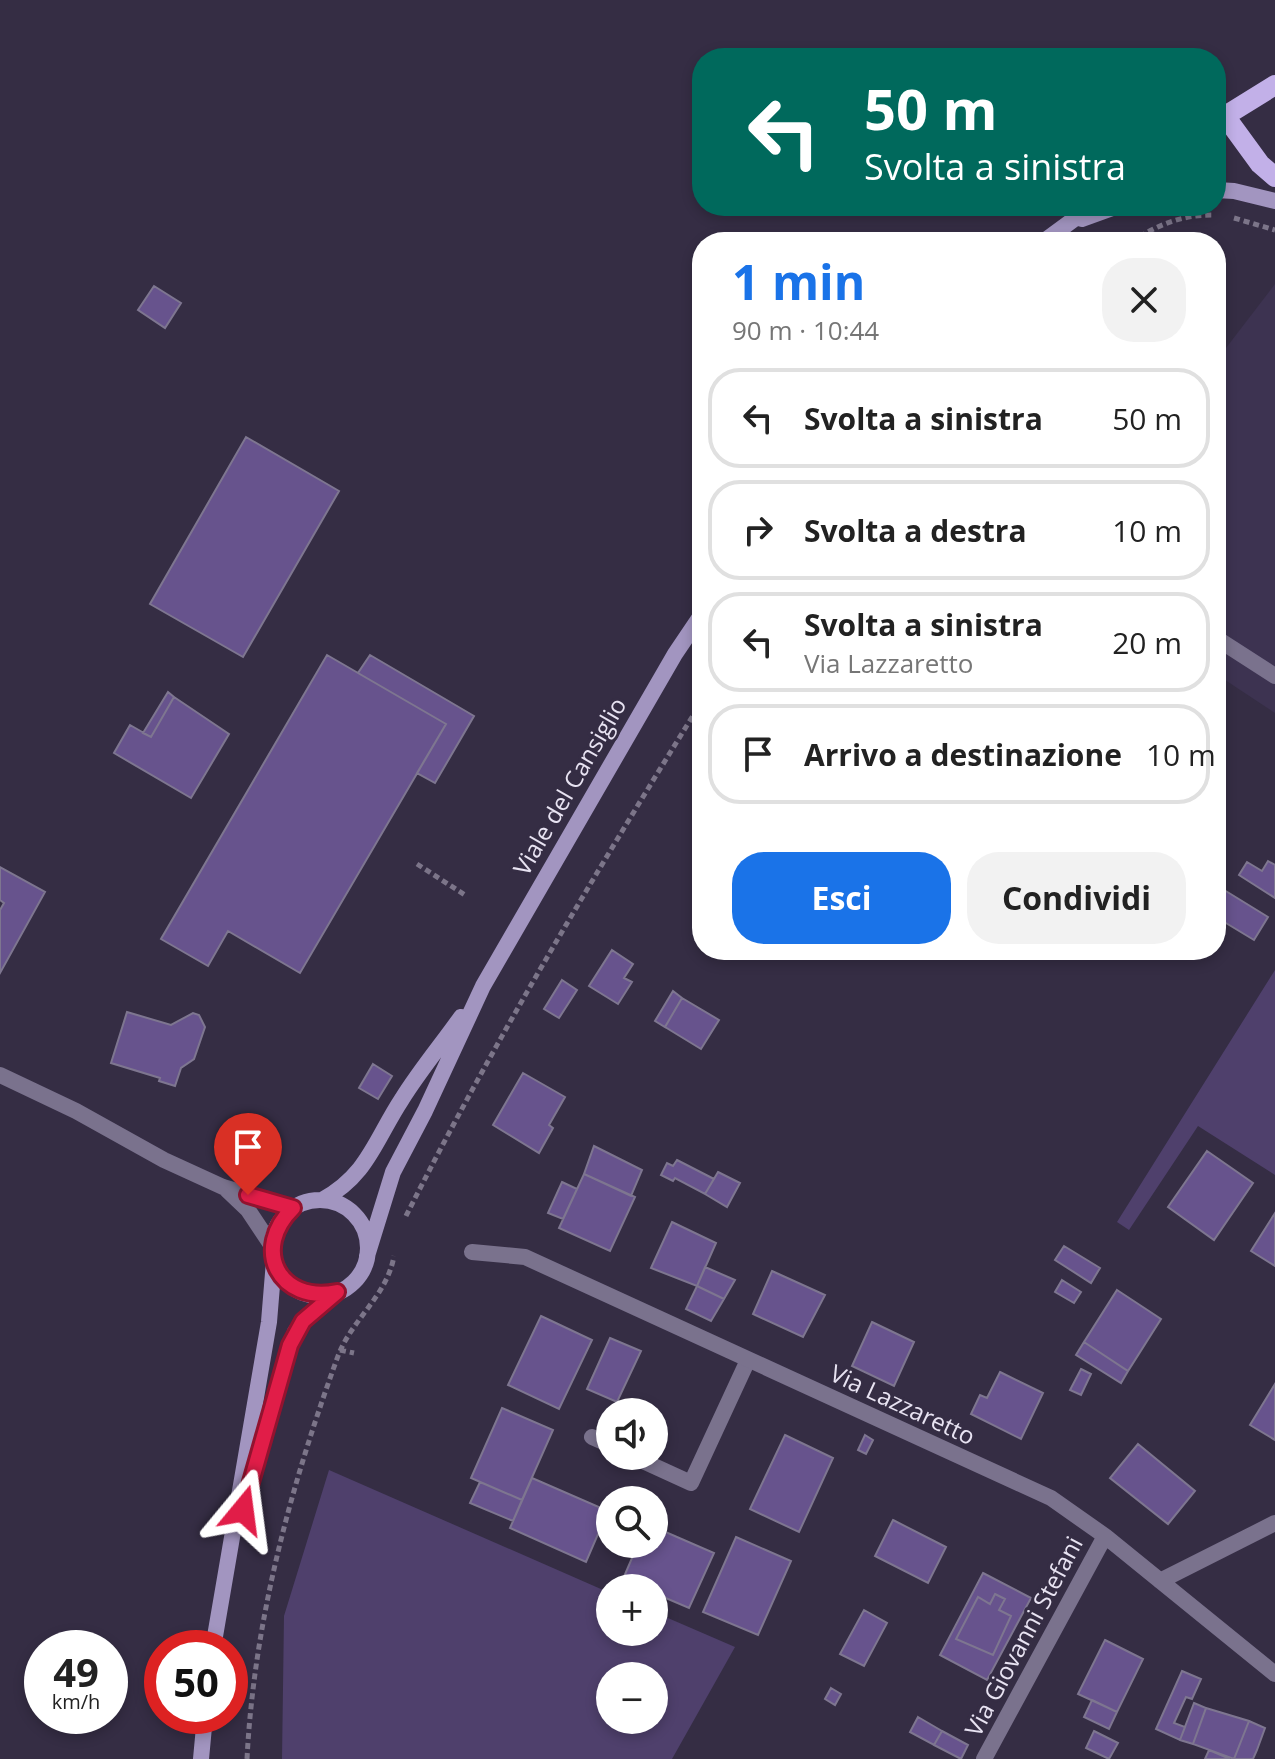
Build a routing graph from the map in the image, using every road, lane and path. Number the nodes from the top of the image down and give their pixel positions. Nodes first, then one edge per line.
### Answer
1 (1275, 85) edge
2 (1226, 116) edge
3 (1226, 125) edge
4 (1275, 177) edge
5 (1226, 191) edge
6 (1275, 201) edge
7 (1078, 216) edge
8 (1090, 216) edge
9 (1188, 216) edge
10 (1228, 216) dead end
11 (1065, 225) junction
12 (1275, 230) edge
13 (1056, 232) edge
14 (1146, 232) edge
15 (692, 629) edge
16 (1226, 644) edge
17 (1275, 676) edge
18 (692, 717) edge
19 (417, 864) dead end
20 (465, 895) dead end
21 (483, 986) junction
22 (0, 1075) edge
23 (223, 1187) junction
24 (322, 1200) junction
25 (293, 1208) junction
26 (405, 1217) dead end
27 (395, 1250) dead end
28 (472, 1252) dead end
29 (273, 1254) junction
30 (367, 1256) junction
31 (337, 1292) junction
32 (340, 1350) junction
33 (354, 1353) dead end
34 (748, 1360) junction
35 (592, 1437) dead end
36 (596, 1439) edge
37 (663, 1470) edge
38 (1275, 1523) edge
39 (1105, 1536) junction
40 (226, 1569) junction
41 (1160, 1581) junction
42 (216, 1630) edge
43 (1275, 1674) edge
44 (203, 1734) edge
45 (201, 1759) edge
46 (247, 1759) edge
47 (984, 1759) edge

1 - 2 main road
3 - 4 main road
5 - 6 main road
7 - 11 main road
8 - 11 main road
9 - 14 path
10 - 12 path
11 - 13 main road
15 - 21 main road, Viale del Cansiglio
16 - 17 street
18 - 26 path
19 - 20 path
21 - 24 main road, Viale del Cansiglio
21 - 30 main road, Viale del Cansiglio
22 - 23 street
23 - 25 street
23 - 29 street
24 - 25 main road
24 - 30 main road
25 - 29 main road
27 - 32 path
28 - 34 street, Via Lazzaretto
29 - 31 main road
29 - 40 main road
30 - 31 main road
31 - 40 main road
32 - 33 path
32 - 46 path
34 - 37 street
34 - 39 street, Via Lazzaretto
35 - 36 street
38 - 41 street
39 - 41 street, Via Lazzaretto
39 - 47 street, Via Giovanni Stefani
40 - 42 main road
41 - 43 street, Via Lazzaretto
44 - 45 main road

